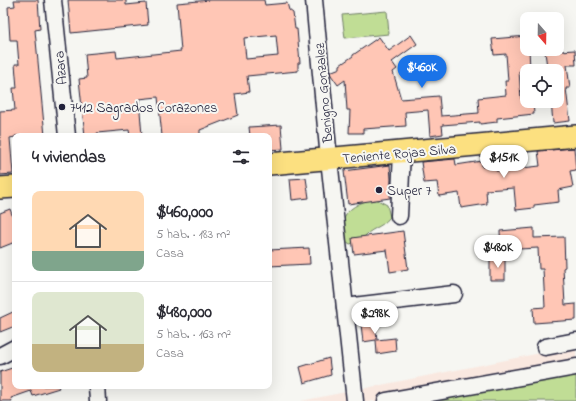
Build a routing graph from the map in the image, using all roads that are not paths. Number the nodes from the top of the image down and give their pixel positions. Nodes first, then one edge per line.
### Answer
1 (53, 0) edge
2 (314, 0) edge
3 (67, 133) edge
4 (576, 136) edge
5 (402, 152) junction
6 (329, 159) junction
7 (272, 164) edge
8 (12, 187) edge
9 (0, 188) edge
10 (399, 216) dead end
11 (454, 294) dead end
12 (345, 307) junction
13 (576, 341) edge
14 (546, 347) dead end
15 (12, 350) edge
16 (0, 356) edge
17 (576, 367) edge
18 (97, 389) edge
19 (98, 401) edge
20 (355, 401) edge
21 (386, 401) edge

1 - 3 street, Azara
2 - 6 street, Benigno Gonzalez
4 - 5 main road, Teniente Rojas Silva
5 - 6 main road, Teniente Rojas Silva
5 - 10 street
6 - 7 main road, Teniente Rojas Silva
6 - 12 street, Benigno Gonzalez
8 - 9 main road
11 - 12 street
12 - 20 street, Benigno Gonzalez
13 - 14 street
15 - 16 street
17 - 21 street
18 - 19 street

